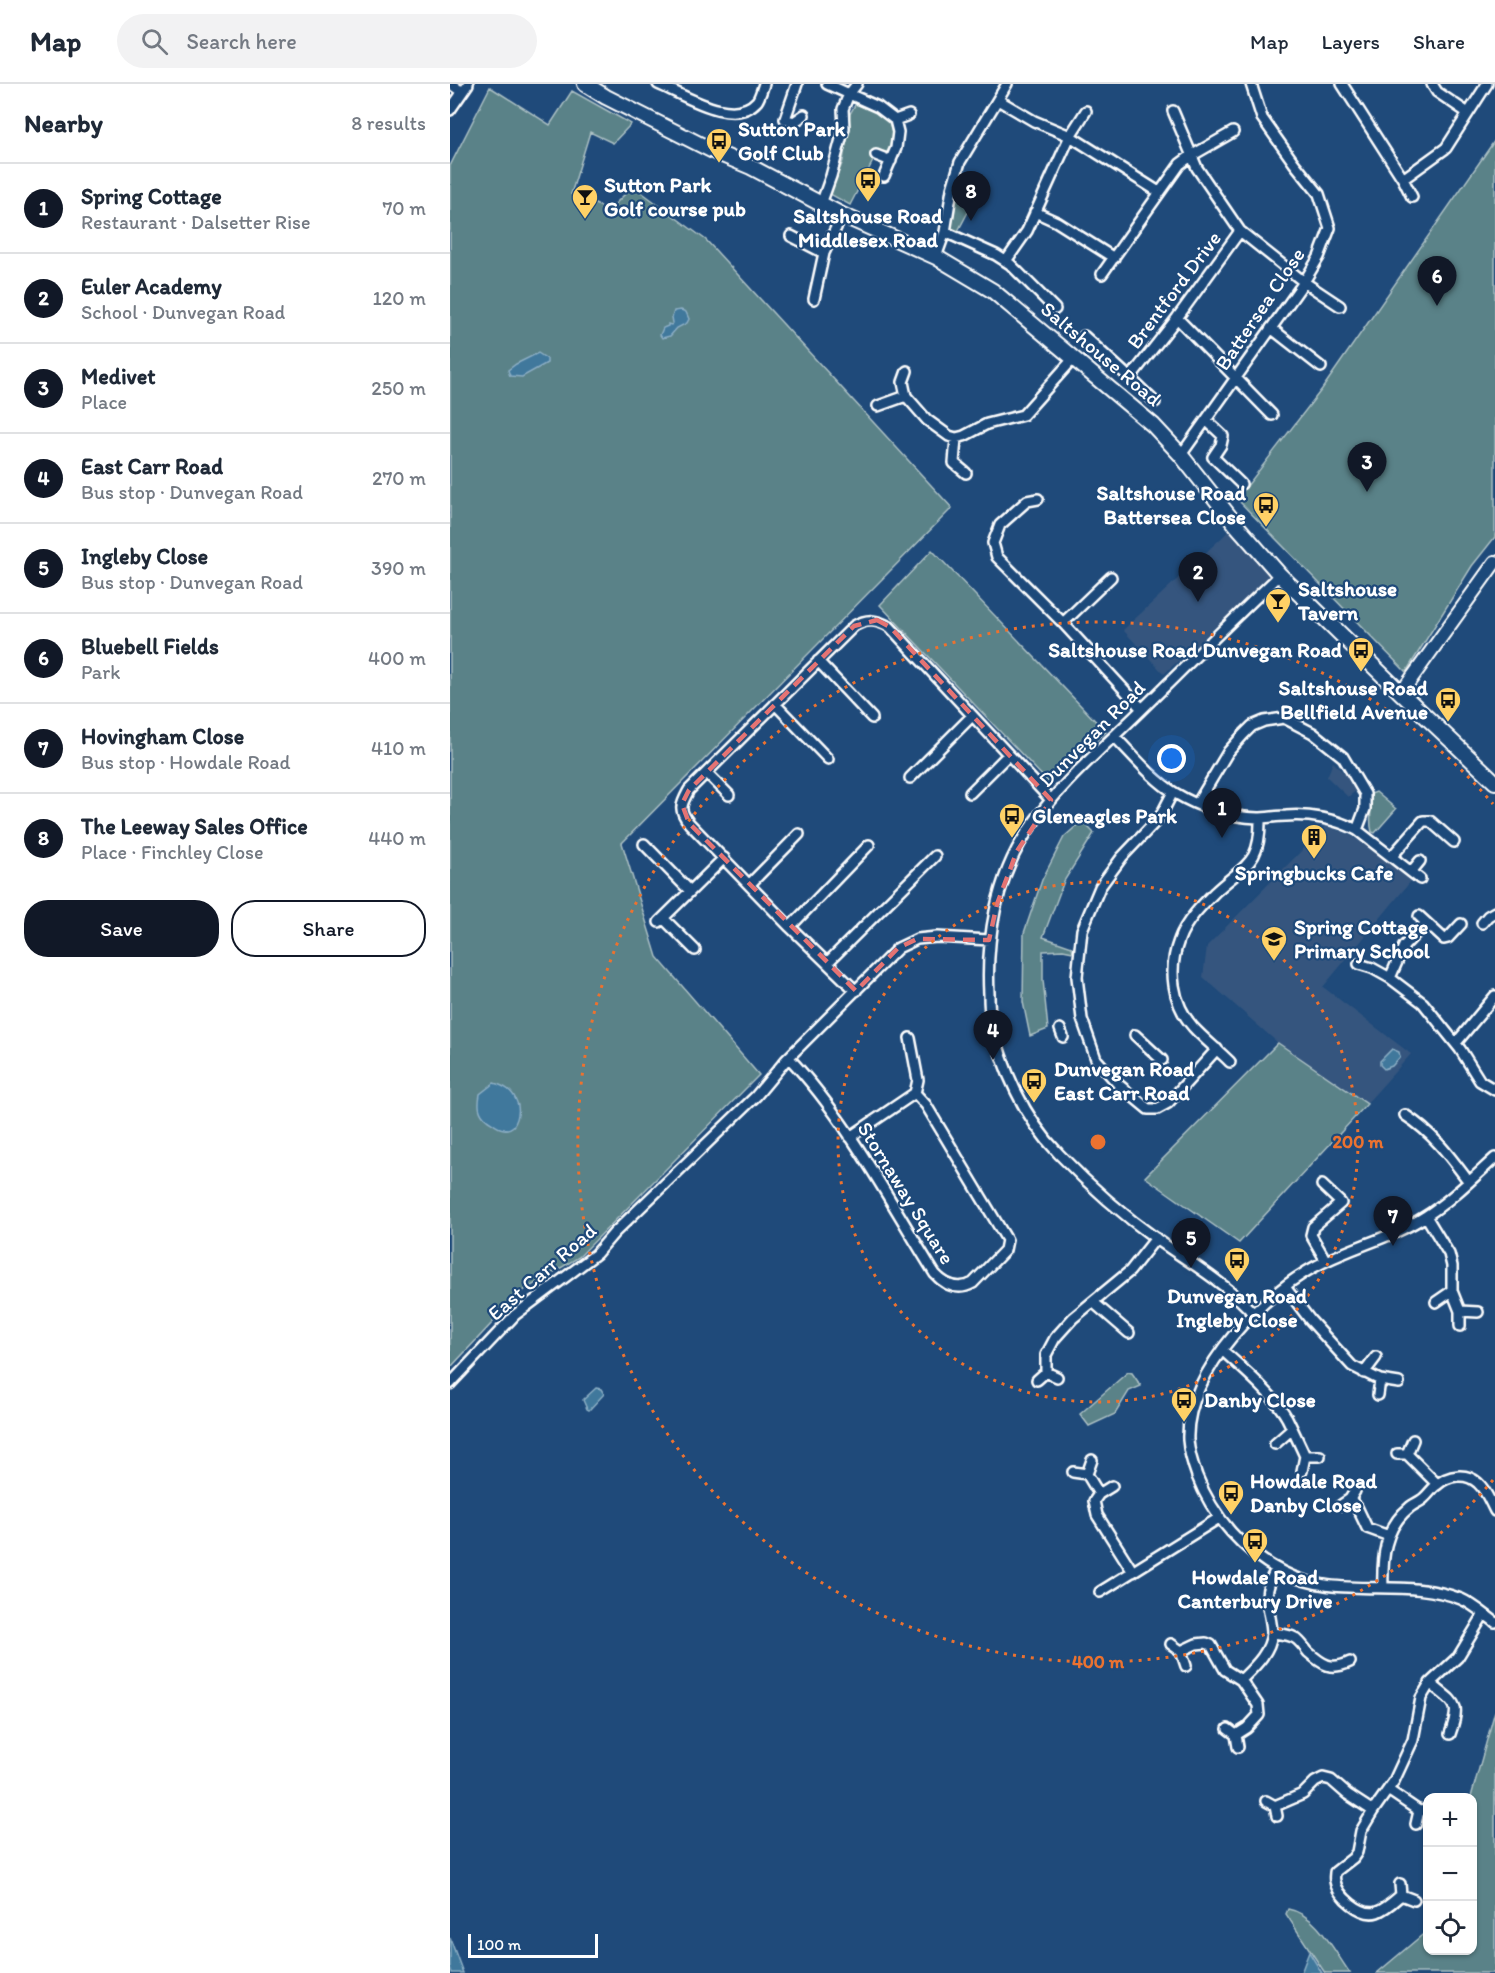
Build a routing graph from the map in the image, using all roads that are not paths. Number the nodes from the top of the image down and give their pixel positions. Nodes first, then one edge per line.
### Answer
1 (451, 84) edge
2 (585, 84) edge
3 (658, 84) edge
4 (764, 84) edge
5 (797, 84) edge
6 (828, 84) edge
7 (857, 84) edge
8 (1007, 84) edge
9 (1251, 84) edge
10 (1342, 84) edge
11 (1432, 84) edge
12 (1487, 84) edge
13 (465, 88) edge
14 (849, 94) junction
15 (998, 100) junction
16 (450, 110) edge
17 (1086, 111) dead end
18 (1173, 111) dead end
19 (1468, 113) junction
20 (909, 115) dead end
21 (804, 116) dead end
22 (895, 120) junction
23 (1233, 132) dead end
24 (1070, 136) junction
25 (876, 155) dead end
26 (1191, 156) junction
27 (891, 161) junction
28 (884, 176) dead end
29 (1403, 179) junction
30 (1159, 192) junction
31 (1412, 196) dead end
32 (821, 204) junction
33 (1035, 212) junction
34 (842, 215) junction
35 (1240, 231) junction
36 (945, 232) junction
37 (794, 241) dead end
38 (824, 253) junction
39 (936, 257) junction
40 (1114, 258) junction
41 (1006, 261) junction
42 (1102, 274) dead end
43 (1304, 282) junction
44 (806, 289) dead end
45 (1340, 306) dead end
46 (1055, 309) dead end
47 (1177, 318) junction
48 (1271, 328) junction
49 (1084, 336) dead end
50 (1073, 359) junction
51 (1321, 367) dead end
52 (907, 371) dead end
53 (1130, 378) junction
54 (1236, 378) junction
55 (906, 396) junction
56 (1155, 402) dead end
57 (878, 406) dead end
58 (1272, 416) dead end
59 (1206, 420) junction
60 (956, 438) junction
61 (1181, 455) junction
62 (966, 473) dead end
63 (1241, 484) dead end
64 (1038, 499) dead end
65 (1495, 562) edge
66 (1280, 575) junction
67 (1111, 577) dead end
68 (1063, 623) junction
69 (818, 661) junction
70 (1401, 693) junction
71 (775, 704) junction
72 (1142, 709) junction
73 (972, 716) junction
74 (872, 718) dead end
75 (1114, 736) junction
76 (1008, 755) junction
77 (828, 759) dead end
78 (707, 772) junction
79 (910, 778) dead end
80 (1495, 782) edge
81 (1173, 792) junction
82 (970, 793) dead end
83 (729, 795) dead end
84 (1051, 800) junction
85 (1197, 804) junction
86 (1260, 818) junction
87 (1358, 830) junction
88 (799, 834) dead end
89 (1454, 842) dead end
90 (644, 844) dead end
91 (869, 845) dead end
92 (935, 856) dead end
93 (1392, 856) junction
94 (724, 858) junction
95 (1420, 861) dead end
96 (1411, 872) junction
97 (1420, 879) dead end
98 (750, 884) junction
99 (690, 891) junction
100 (1495, 912) edge
101 (1482, 923) dead end
102 (1461, 924) dead end
103 (790, 927) junction
104 (989, 940) junction
105 (695, 950) dead end
106 (827, 963) junction
107 (1359, 964) dead end
108 (1390, 978) junction
109 (856, 991) junction
110 (1493, 994) edge
111 (1135, 1035) dead end
112 (908, 1043) dead end
113 (1456, 1043) junction
114 (1217, 1049) junction
115 (789, 1058) junction
116 (1162, 1060) dead end
117 (1230, 1062) dead end
118 (1495, 1090) edge
119 (915, 1094) junction
120 (1405, 1115) dead end
121 (850, 1137) junction
122 (1495, 1158) edge
123 (1469, 1182) junction
124 (1322, 1185) dead end
125 (1426, 1216) junction
126 (1156, 1238) junction
127 (1326, 1261) junction
128 (1285, 1287) junction
129 (1452, 1291) junction
130 (1094, 1302) junction
131 (1436, 1302) dead end
132 (1460, 1311) junction
133 (1478, 1312) dead end
134 (1253, 1313) junction
135 (1460, 1326) dead end
136 (1129, 1333) dead end
137 (1222, 1350) junction
138 (1376, 1357) dead end
139 (1046, 1372) junction
140 (1364, 1373) junction
141 (1058, 1377) dead end
142 (1037, 1380) dead end
143 (1380, 1380) junction
144 (1399, 1383) dead end
145 (450, 1384) edge
146 (1378, 1395) dead end
147 (1291, 1430) junction
148 (1413, 1440) dead end
149 (1275, 1444) dead end
150 (1305, 1456) junction
151 (1320, 1456) dead end
152 (1092, 1460) dead end
153 (1302, 1471) dead end
154 (1073, 1472) dead end
155 (1087, 1474) junction
156 (1437, 1484) junction
157 (1112, 1486) dead end
158 (1099, 1494) junction
159 (1341, 1505) dead end
160 (1495, 1511) edge
161 (1219, 1518) junction
162 (1389, 1536) junction
163 (1276, 1569) junction
164 (1133, 1572) junction
165 (1383, 1588) junction
166 (1100, 1592) dead end
167 (1484, 1614) junction
168 (1495, 1622) edge
169 (1272, 1633) junction
170 (1171, 1644) dead end
171 (1181, 1652) junction
172 (1350, 1662) dead end
173 (1186, 1665) dead end
174 (1241, 1680) junction
175 (1430, 1683) junction
176 (1450, 1734) dead end
177 (1238, 1748) dead end
178 (1388, 1790) junction
179 (1266, 1801) dead end
180 (1423, 1810) edge
181 (1373, 1811) junction
182 (1416, 1824) dead end
183 (1400, 1884) dead end
184 (1401, 1895) junction
185 (1414, 1900) dead end

1 - 13 street
2 - 32 main road, Saltshouse Road
3 - 4 street
5 - 21 street
6 - 14 street
7 - 14 street
8 - 15 street
9 - 43 street, Battersea Close
10 - 29 street
11 - 19 street
12 - 19 street
13 - 16 street
14 - 22 street
14 - 32 street
15 - 24 street
15 - 36 street
17 - 24 street
18 - 26 street
19 - 29 street
20 - 22 street
22 - 27 street
23 - 26 street
24 - 30 street
24 - 33 street
25 - 27 street
26 - 30 street
26 - 35 street
27 - 28 street
29 - 31 street
30 - 40 street
32 - 34 main road, Saltshouse Road
33 - 40 street
33 - 41 street
34 - 38 street
34 - 39 main road, Saltshouse Road
35 - 43 street
35 - 47 street, Brentford Drive
36 - 39 street
36 - 41 street
37 - 38 street
38 - 44 street
39 - 50 main road, Saltshouse Road
40 - 42 street
41 - 46 street
43 - 45 street
43 - 48 street, Battersea Close
47 - 53 street, Brentford Drive
47 - 54 street
48 - 51 street
48 - 54 street, Battersea Close
49 - 53 street, Brentford Drive
50 - 60 street
50 - 61 main road, Saltshouse Road
52 - 55 street
53 - 56 street
54 - 58 street
54 - 59 street, Battersea Close
55 - 57 street
55 - 60 street
59 - 61 street, Battersea Close
59 - 63 street
60 - 62 street
61 - 66 main road, Saltshouse Road
64 - 68 street
65 - 70 street
66 - 70 main road, Saltshouse Road
66 - 72 street, Dunvegan Road
67 - 68 street
68 - 72 street
69 - 71 street
69 - 73 street
69 - 74 street
70 - 80 main road, Saltshouse Road
71 - 77 street
71 - 78 street
72 - 75 street, Dunvegan Road
73 - 76 street
73 - 79 street
75 - 81 street
75 - 84 street, Dunvegan Road
76 - 82 street
76 - 84 street
78 - 83 street
78 - 94 street
81 - 85 street
81 - 114 street
84 - 104 street, Dunvegan Road
85 - 86 street
85 - 87 street
86 - 87 street
86 - 114 street
87 - 93 street
88 - 98 street
89 - 93 street
90 - 99 street
91 - 103 street
92 - 106 street
93 - 96 street
94 - 98 street
94 - 99 street
95 - 96 street
96 - 97 street
98 - 103 street
99 - 105 street
100 - 101 street
102 - 108 street
103 - 106 street
104 - 109 street, East Carr Road
104 - 126 street, Dunvegan Road
106 - 109 street
107 - 108 street
108 - 113 street
109 - 115 street, East Carr Road
110 - 113 street
111 - 116 street
112 - 119 street
113 - 118 street
114 - 117 street
115 - 121 street, Stornaway Square
115 - 145 street, East Carr Road
119 - 121 street
119 - 121 street, Stornaway Square
120 - 123 street
122 - 123 street
123 - 125 street
124 - 127 street
125 - 127 street
125 - 129 street
126 - 130 street
126 - 134 street, Dunvegan Road
127 - 128 street
128 - 134 street
128 - 140 street
129 - 131 street
129 - 132 street
130 - 136 street
130 - 139 street
132 - 133 street
132 - 135 street
134 - 137 street
137 - 147 street
137 - 161 street
138 - 140 street
139 - 141 street
139 - 142 street
140 - 143 street
143 - 144 street
143 - 146 street
147 - 149 street
147 - 150 street
148 - 156 street
150 - 151 street
150 - 153 street
152 - 155 street
154 - 155 street
155 - 158 street
156 - 160 street
156 - 162 street
157 - 158 street
158 - 164 street
159 - 162 street
161 - 163 street
161 - 164 street
162 - 165 street
163 - 165 street
163 - 169 street
164 - 166 street
165 - 167 street
167 - 168 street
167 - 175 street
169 - 172 street
169 - 174 street
170 - 171 street
171 - 173 street
171 - 174 street
174 - 177 street
175 - 176 street
175 - 178 street
178 - 180 street
178 - 181 street
179 - 181 street
180 - 182 street
181 - 184 street
183 - 184 street
184 - 185 street

